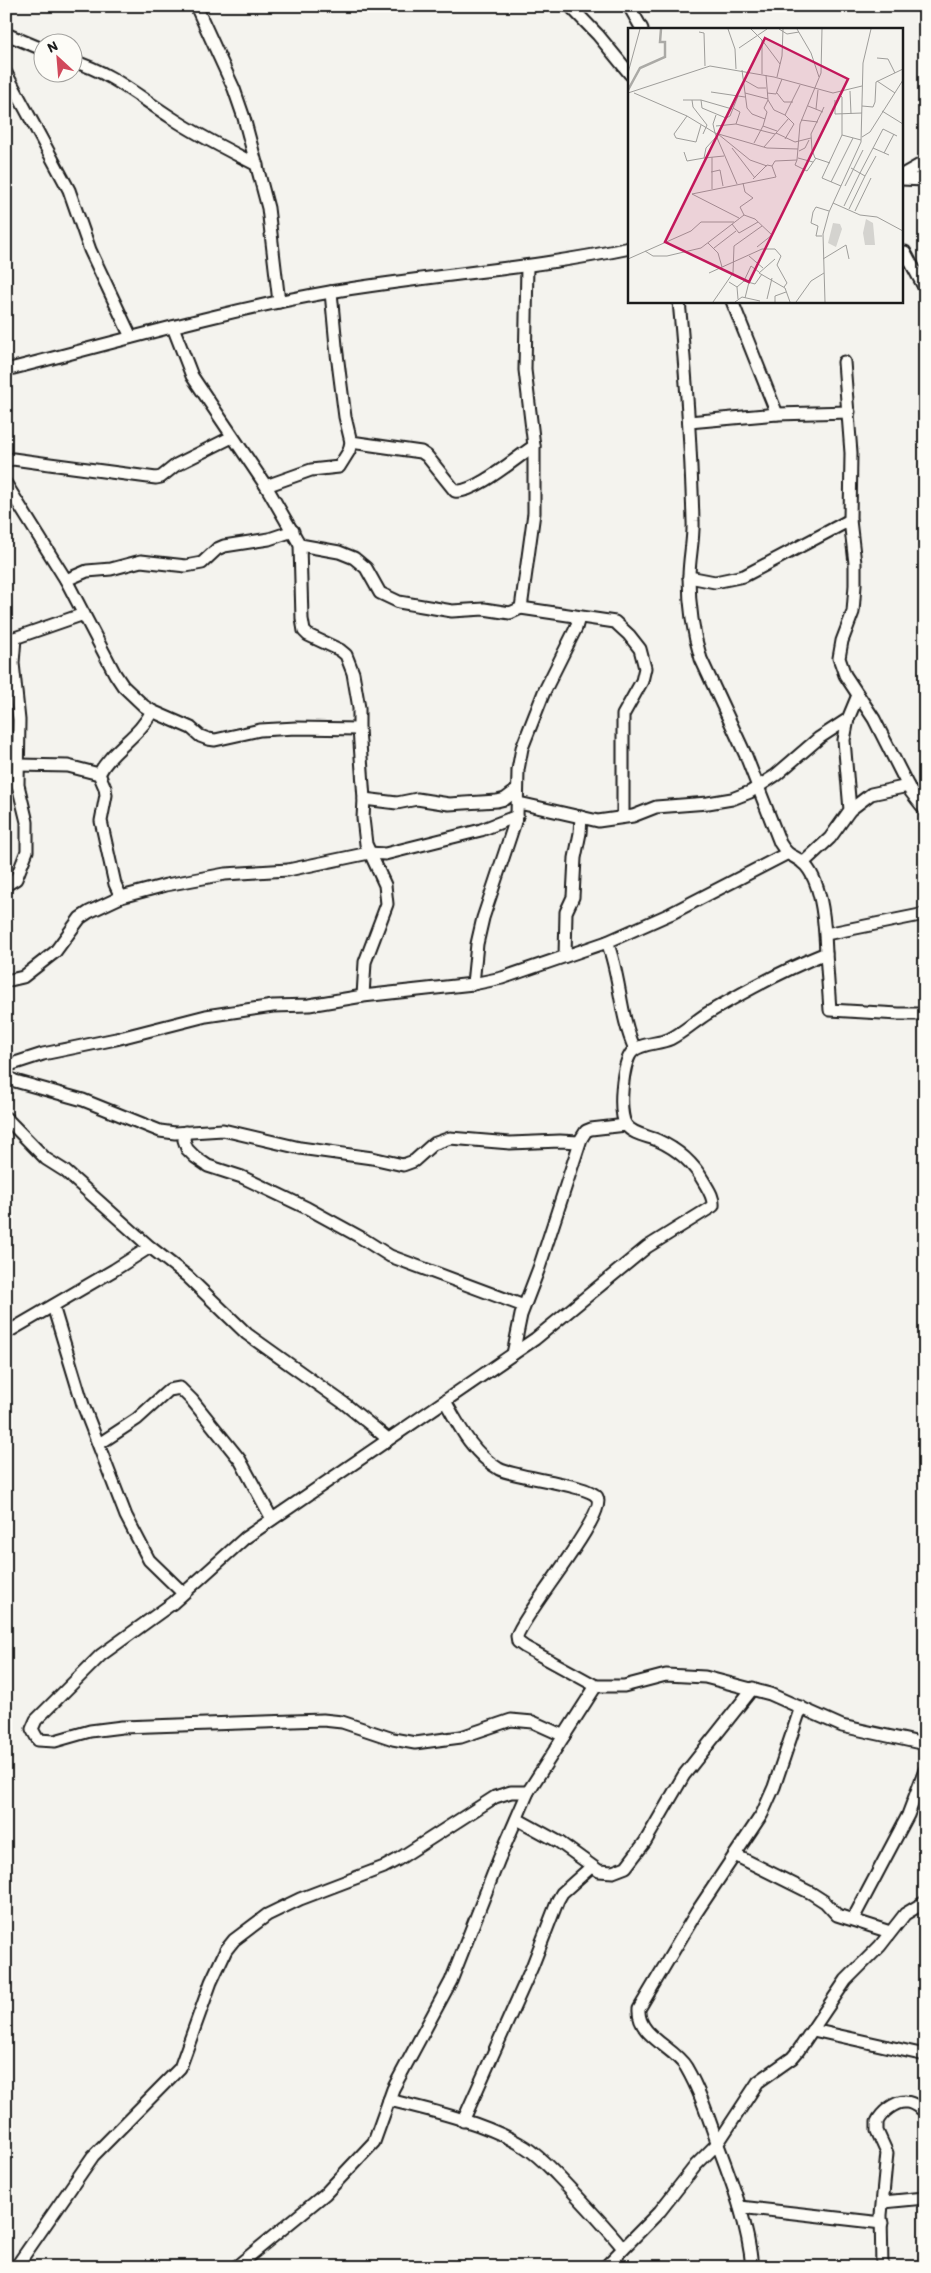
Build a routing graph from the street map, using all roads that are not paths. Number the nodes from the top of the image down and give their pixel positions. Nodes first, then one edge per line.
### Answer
1 (196, 6) edge
2 (570, 6) edge
3 (629, 6) edge
4 (641, 28) edge
5 (6, 34) edge
6 (32, 45) edge
7 (82, 64) edge
8 (628, 72) edge
9 (6, 73) edge
10 (925, 162) edge
11 (257, 165) junction
12 (904, 176) edge
13 (904, 177) edge
14 (925, 180) edge
15 (628, 248) edge
16 (905, 252) dead end
17 (527, 266) junction
18 (925, 289) edge
19 (331, 292) junction
20 (279, 302) junction
21 (679, 302) edge
22 (732, 302) edge
23 (173, 327) junction
24 (131, 337) junction
25 (844, 362) dead end
26 (6, 370) edge
27 (849, 412) junction
28 (777, 414) junction
29 (689, 422) junction
30 (232, 438) junction
31 (351, 442) junction
32 (534, 446) junction
33 (6, 461) edge
34 (6, 484) edge
35 (266, 486) junction
36 (850, 520) junction
37 (293, 531) junction
38 (300, 545) junction
39 (689, 577) junction
40 (66, 580) junction
41 (521, 608) junction
42 (84, 614) junction
43 (574, 616) junction
44 (10, 639) edge
45 (858, 695) junction
46 (152, 711) junction
47 (848, 719) junction
48 (359, 730) junction
49 (19, 766) junction
50 (99, 774) junction
51 (18, 785) junction
52 (908, 786) junction
53 (6, 787) edge
54 (757, 787) junction
55 (516, 790) junction
56 (364, 798) junction
57 (518, 804) junction
58 (850, 810) junction
59 (925, 810) edge
60 (517, 816) junction
61 (581, 817) junction
62 (622, 817) junction
63 (369, 853) junction
64 (786, 854) junction
65 (803, 863) junction
66 (6, 885) edge
67 (120, 897) junction
68 (925, 914) edge
69 (826, 934) junction
70 (607, 942) junction
71 (826, 953) junction
72 (565, 956) junction
73 (6, 981) edge
74 (473, 984) junction
75 (363, 996) junction
76 (925, 1014) edge
77 (635, 1049) junction
78 (6, 1066) edge
79 (6, 1076) edge
80 (6, 1118) edge
81 (626, 1124) junction
82 (185, 1132) junction
83 (579, 1142) junction
84 (150, 1247) junction
85 (53, 1306) junction
86 (524, 1306) junction
87 (6, 1333) edge
88 (514, 1354) junction
89 (445, 1401) junction
90 (388, 1439) junction
91 (99, 1444) junction
92 (272, 1519) junction
93 (183, 1594) junction
94 (596, 1686) junction
95 (753, 1688) junction
96 (801, 1707) junction
97 (564, 1736) junction
98 (925, 1744) edge
99 (925, 1770) edge
100 (528, 1792) junction
101 (517, 1819) junction
102 (736, 1855) junction
103 (592, 1867) junction
104 (925, 1902) edge
105 (853, 1919) junction
106 (890, 1932) junction
107 (813, 2030) junction
108 (925, 2055) edge
109 (389, 2100) junction
110 (925, 2111) edge
111 (463, 2121) junction
112 (718, 2143) junction
113 (925, 2198) edge
114 (883, 2202) junction
115 (740, 2207) junction
116 (882, 2223) junction
117 (623, 2248) junction
118 (16, 2267) edge
119 (236, 2267) edge
120 (605, 2267) edge
121 (752, 2267) edge
122 (882, 2267) edge

1 - 11 street
2 - 8 street
3 - 4 street
5 - 6 street
7 - 11 street
9 - 24 street
10 - 12 street
11 - 20 street
13 - 14 street
15 - 17 street
16 - 18 street
17 - 19 street
17 - 32 street
19 - 20 street
19 - 31 street
20 - 23 street
21 - 29 street
22 - 28 street
23 - 24 street
23 - 30 street
24 - 26 street
25 - 27 street
27 - 28 street
27 - 36 street
28 - 29 street
29 - 39 street
30 - 33 street
30 - 35 street
31 - 32 street
31 - 35 street
32 - 41 street
34 - 40 street
35 - 37 street
36 - 39 street
36 - 45 street
37 - 38 street
37 - 40 street
38 - 41 street
38 - 48 street
39 - 54 street
40 - 42 street
41 - 43 street
42 - 44 street
42 - 46 street
43 - 55 street
43 - 62 street
44 - 49 street
45 - 47 street
45 - 52 street
46 - 48 street
46 - 50 street
47 - 54 street
47 - 58 street
48 - 56 street
49 - 50 street
49 - 51 street
50 - 67 street
51 - 53 street
51 - 66 street
52 - 58 street
52 - 59 street
54 - 62 street
54 - 64 street
55 - 56 street
55 - 57 street
56 - 63 street
57 - 60 street
57 - 61 street
58 - 65 street
60 - 63 street
60 - 74 street
61 - 62 street
61 - 72 street
63 - 67 street
63 - 75 street
64 - 65 street
64 - 70 street
65 - 69 street
67 - 73 street
68 - 69 street
69 - 71 street
70 - 72 street
70 - 77 street
71 - 76 street
71 - 77 street
72 - 74 street
74 - 75 street
75 - 78 street
77 - 81 street
79 - 82 street
80 - 84 street
81 - 83 street
81 - 88 street
82 - 83 street
82 - 86 street
83 - 86 street
84 - 85 street
84 - 90 street
85 - 87 street
85 - 91 street
86 - 88 street
88 - 89 street
89 - 90 street
89 - 94 street
90 - 92 street
91 - 92 street
91 - 93 street
92 - 93 street
93 - 97 street
94 - 95 street
94 - 97 street
95 - 96 street
95 - 103 street
96 - 98 street
96 - 102 street
97 - 100 street
99 - 105 street
100 - 101 street
100 - 118 street
101 - 103 street
101 - 109 street
102 - 105 street
102 - 112 street
103 - 111 street
104 - 106 street
105 - 106 street
106 - 107 street
107 - 108 street
107 - 112 street
109 - 111 street
109 - 119 street
110 - 114 street
111 - 117 street
112 - 115 street
112 - 117 street
113 - 114 street
114 - 116 street
115 - 116 street
115 - 121 street
116 - 122 street
117 - 120 street

